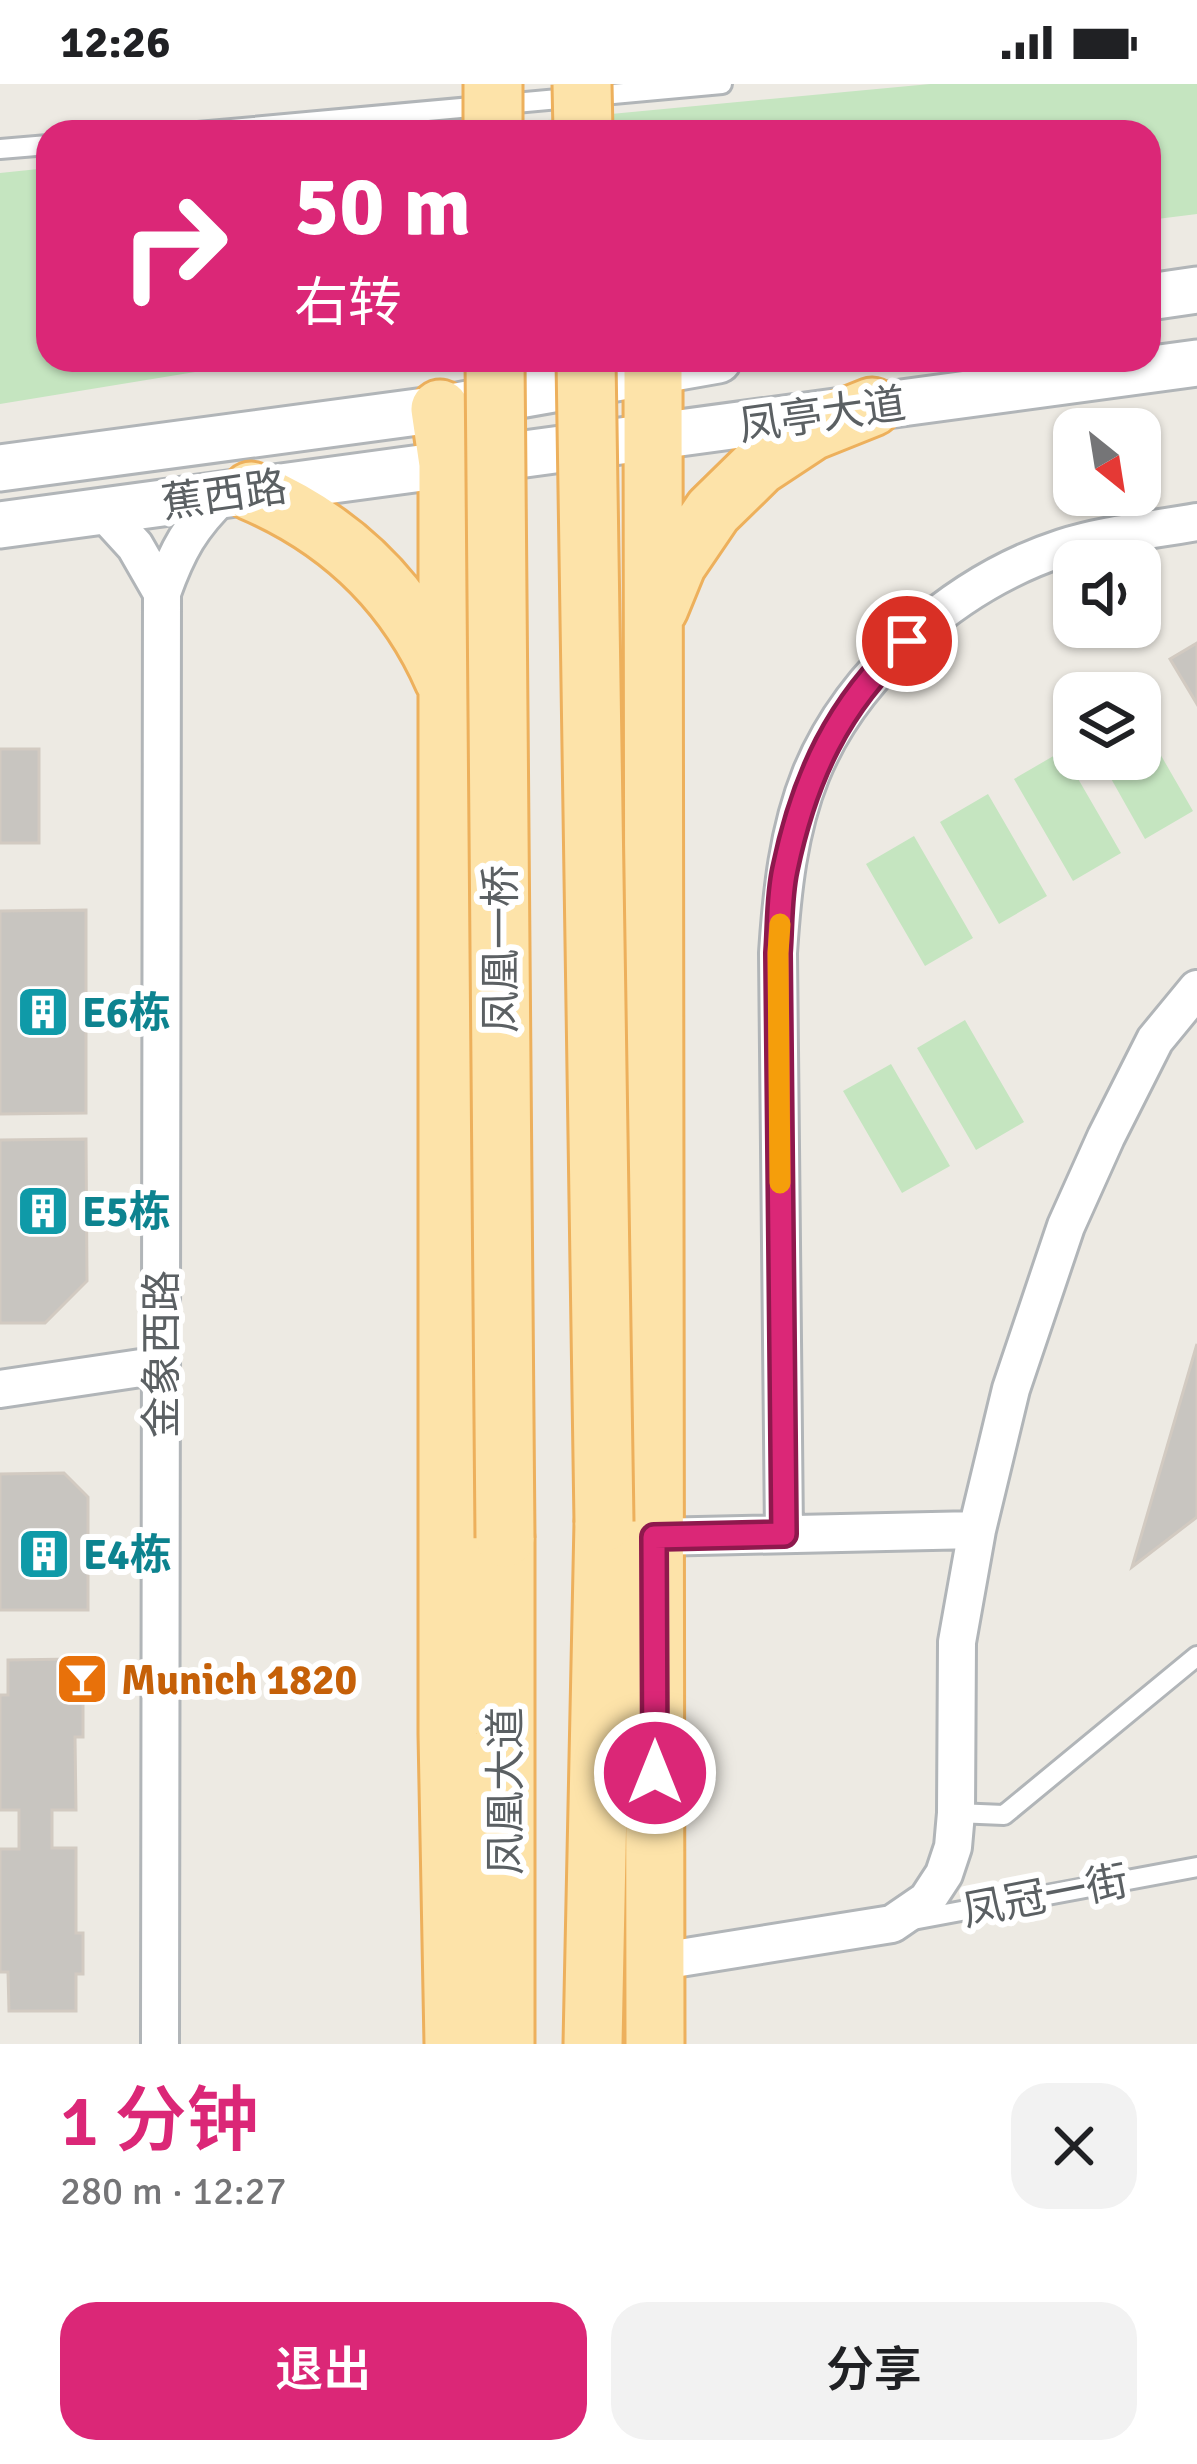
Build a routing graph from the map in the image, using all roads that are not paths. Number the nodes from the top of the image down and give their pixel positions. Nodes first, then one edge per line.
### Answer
1 (493, 84) edge
2 (582, 84) edge
3 (722, 84) edge
4 (329, 120) edge
5 (494, 120) edge
6 (583, 120) edge
7 (36, 146) edge
8 (0, 149) edge
9 (1197, 290) edge
10 (1161, 295) edge
11 (1197, 363) edge
12 (1161, 368) edge
13 (495, 372) edge
14 (586, 372) edge
15 (644, 372) edge
16 (653, 372) edge
17 (1131, 372) edge
18 (872, 407) junction
19 (444, 436) junction
20 (652, 436) junction
21 (0, 468) edge
22 (237, 493) junction
23 (103, 511) junction
24 (1197, 522) edge
25 (0, 525) edge
26 (162, 592) junction
27 (652, 623) junction
28 (447, 686) junction
29 (1197, 989) edge
30 (161, 1365) junction
31 (0, 1389) edge
32 (629, 1529) junction
33 (977, 1530) junction
34 (784, 1534) junction
35 (505, 1538) joint
36 (1197, 1656) edge
37 (956, 1813) junction
38 (1197, 1867) edge
39 (892, 1924) junction
40 (655, 1962) junction
41 (160, 2044) edge
42 (454, 2044) edge
43 (505, 2044) edge
44 (593, 2044) edge
45 (656, 2044) edge

1 - 5 main road, bridge
2 - 6 main road, bridge
3 - 4 lane
7 - 8 lane
9 - 10 street
11 - 12 street, 凤亭大道
13 - 35 main road, 凤凰一桥, bridge
14 - 32 main road, bridge
15 - 19 street, 凤亭大道
16 - 20 main road
17 - 18 street, 凤亭大道
18 - 20 street, 凤亭大道
18 - 27 main road
19 - 20 street, 凤亭大道
19 - 21 street, 蕉西路
19 - 22 street, 蕉西路
19 - 28 main road
20 - 27 main road
22 - 23 street, 蕉西路
22 - 26 street
22 - 28 main road
23 - 25 street, 蕉西路
23 - 26 street
24 - 34 street
26 - 30 street, 金象西路
27 - 32 main road
28 - 42 main road
29 - 33 street
30 - 31 street
30 - 41 street, 金象西路
32 - 34 street
32 - 40 main road
32 - 44 main road
33 - 34 street
33 - 37 street
35 - 43 main road, 凤凰大道
36 - 37 lane
37 - 39 street
38 - 39 lane, 凤冠一街
39 - 40 street
40 - 45 main road

